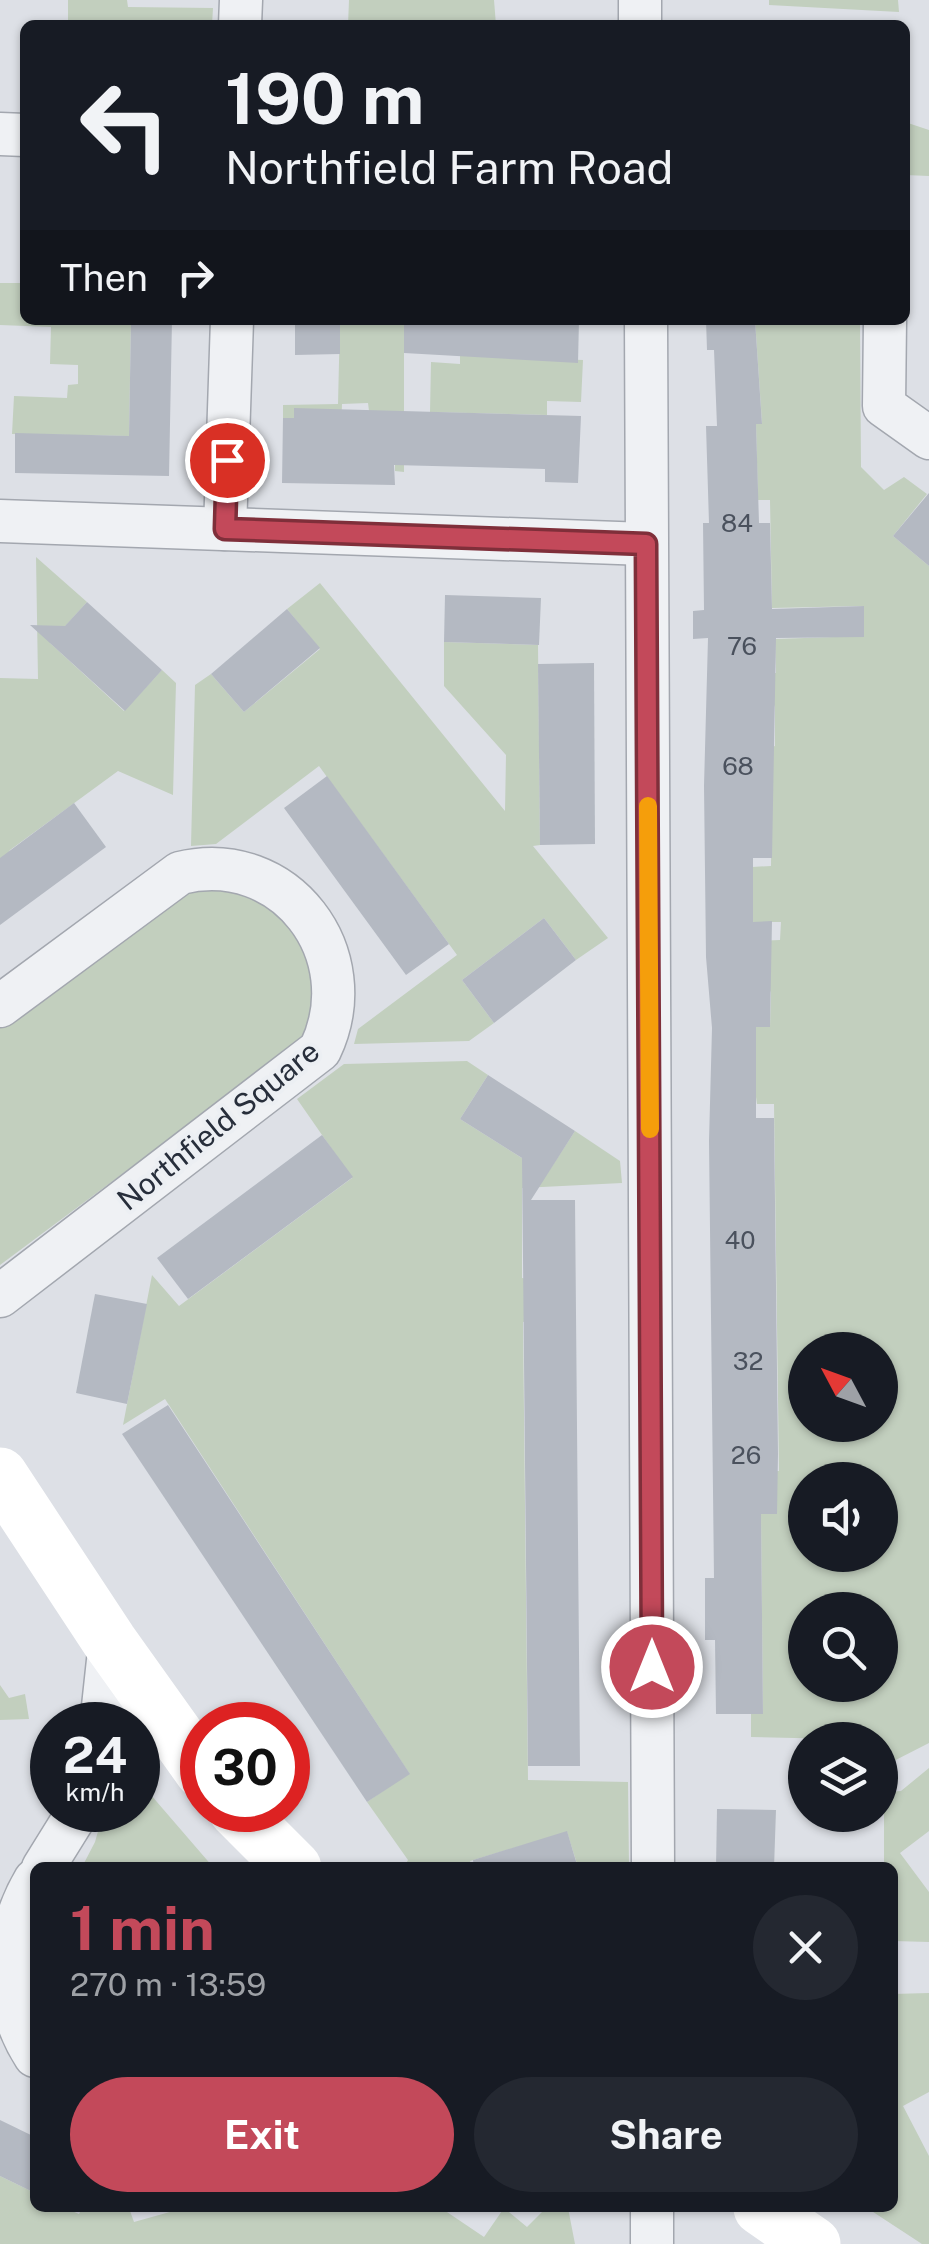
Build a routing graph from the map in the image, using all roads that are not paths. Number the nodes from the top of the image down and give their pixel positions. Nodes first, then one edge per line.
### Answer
1 (232, 325) edge
2 (646, 325) edge
3 (885, 325) edge
4 (929, 438) edge
5 (0, 521) edge
6 (225, 529) junction
7 (646, 544) junction
8 (0, 1006) edge
9 (0, 1296) edge
10 (0, 1476) edge
11 (110, 1642) junction
12 (103, 1702) edge
13 (180, 1740) edge
14 (65, 1832) edge
15 (258, 1832) edge
16 (47, 1862) edge
17 (288, 1862) edge
18 (653, 1862) edge
19 (30, 1890) edge
20 (30, 2049) edge
21 (652, 2212) edge
22 (767, 2212) edge
23 (652, 2244) edge
24 (813, 2244) edge

1 - 6 street
2 - 7 street
3 - 4 street
5 - 6 street
6 - 7 street
7 - 18 street
8 - 9 street, Northfield Square
10 - 11 street
11 - 12 street
11 - 13 street
14 - 16 street
15 - 17 street
19 - 20 street
21 - 23 street
22 - 24 street

